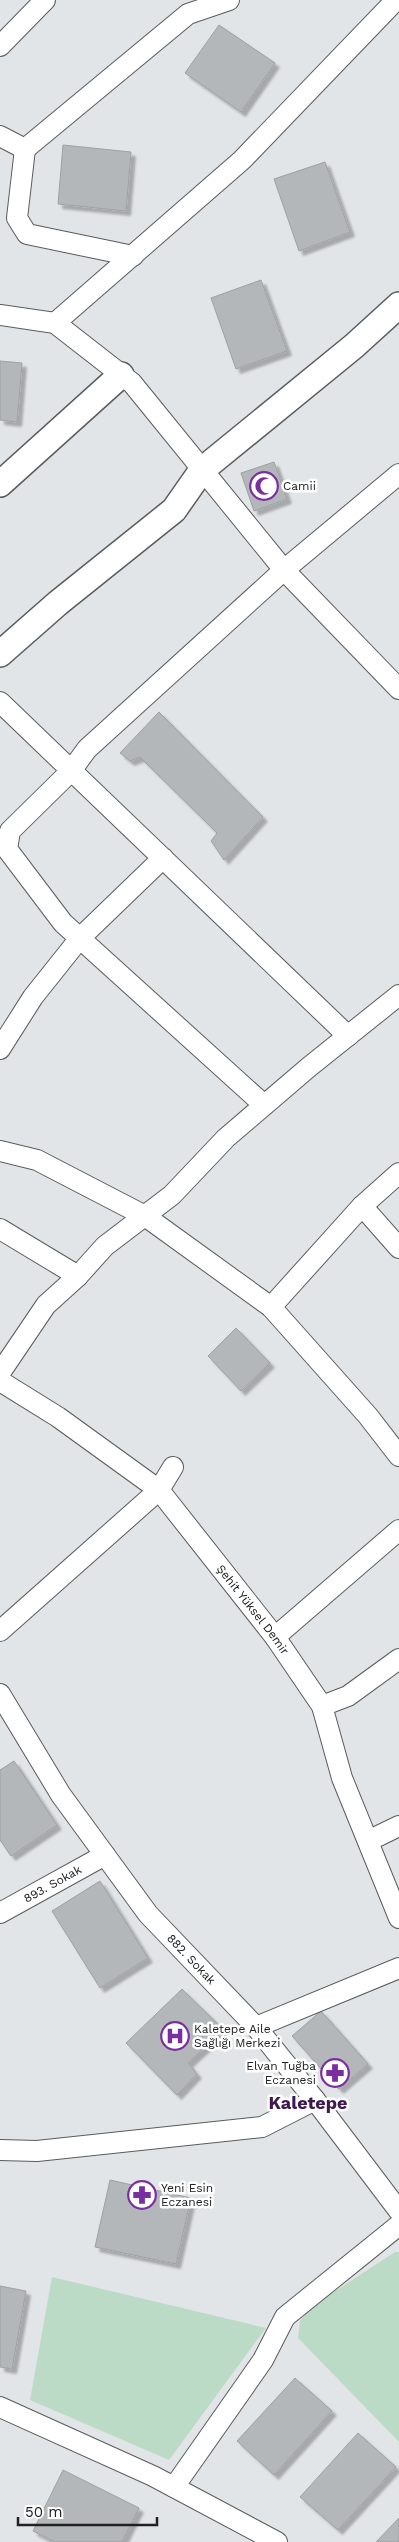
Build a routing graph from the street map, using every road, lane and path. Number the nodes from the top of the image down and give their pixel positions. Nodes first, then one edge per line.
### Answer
1 (45, 0) edge
2 (229, 0) edge
3 (396, 0) edge
4 (0, 46) edge
5 (0, 136) edge
6 (25, 149) junction
7 (133, 256) junction
8 (398, 309) edge
9 (0, 315) edge
10 (55, 323) junction
11 (121, 374) junction
12 (202, 470) junction
13 (399, 474) edge
14 (3, 477) edge
15 (284, 570) junction
16 (0, 654) edge
17 (399, 689) edge
18 (0, 702) edge
19 (71, 770) junction
20 (162, 858) junction
21 (80, 938) junction
22 (399, 995) edge
23 (348, 1036) junction
24 (0, 1049) edge
25 (264, 1105) junction
26 (0, 1151) edge
27 (399, 1173) edge
28 (362, 1206) junction
29 (146, 1216) junction
30 (0, 1229) edge
31 (399, 1248) edge
32 (78, 1276) junction
33 (271, 1308) junction
34 (0, 1373) edge
35 (0, 1381) edge
36 (399, 1456) edge
37 (173, 1467) dead end
38 (159, 1490) junction
39 (399, 1530) edge
40 (0, 1631) edge
41 (275, 1637) junction
42 (399, 1659) edge
43 (0, 1694) edge
44 (322, 1706) junction
45 (399, 1826) edge
46 (368, 1841) junction
47 (105, 1855) junction
48 (0, 1913) edge
49 (399, 1918) edge
50 (399, 1968) edge
51 (256, 2027) junction
52 (315, 2100) junction
53 (0, 2150) edge
54 (399, 2211) edge
55 (399, 2225) edge
56 (0, 2408) edge
57 (174, 2487) junction
58 (273, 2541) edge

1 - 4 street
2 - 6 street
3 - 7 street
5 - 6 street
6 - 7 street
7 - 10 street
8 - 12 street
9 - 10 street
10 - 11 street
11 - 12 street
11 - 14 street
12 - 15 street
12 - 16 street
13 - 15 street
15 - 17 street
15 - 19 street
18 - 19 street
19 - 20 street
19 - 21 street
20 - 21 street
20 - 23 street
21 - 24 street
21 - 25 street
22 - 23 street
23 - 25 street
25 - 29 street
26 - 29 street
27 - 28 street
28 - 31 street
28 - 33 street
29 - 32 street
29 - 33 street
30 - 32 street
32 - 34 street
33 - 36 street
35 - 38 street, Şehit Yüksel Demir
37 - 38 street
38 - 40 street
38 - 41 street, Şehit Yüksel Demir
39 - 41 street
41 - 44 street, Şehit Yüksel Demir
42 - 44 street
43 - 47 street, 882. Sokak
44 - 46 street, Şehit Yüksel Demir
45 - 46 street
46 - 49 street, Şehit Yüksel Demir
47 - 48 street, 893. Sokak
47 - 51 street, 882. Sokak
50 - 51 street
51 - 52 street, 882. Sokak
52 - 53 street
52 - 54 street, 882. Sokak
55 - 57 street
56 - 57 street
57 - 58 street

